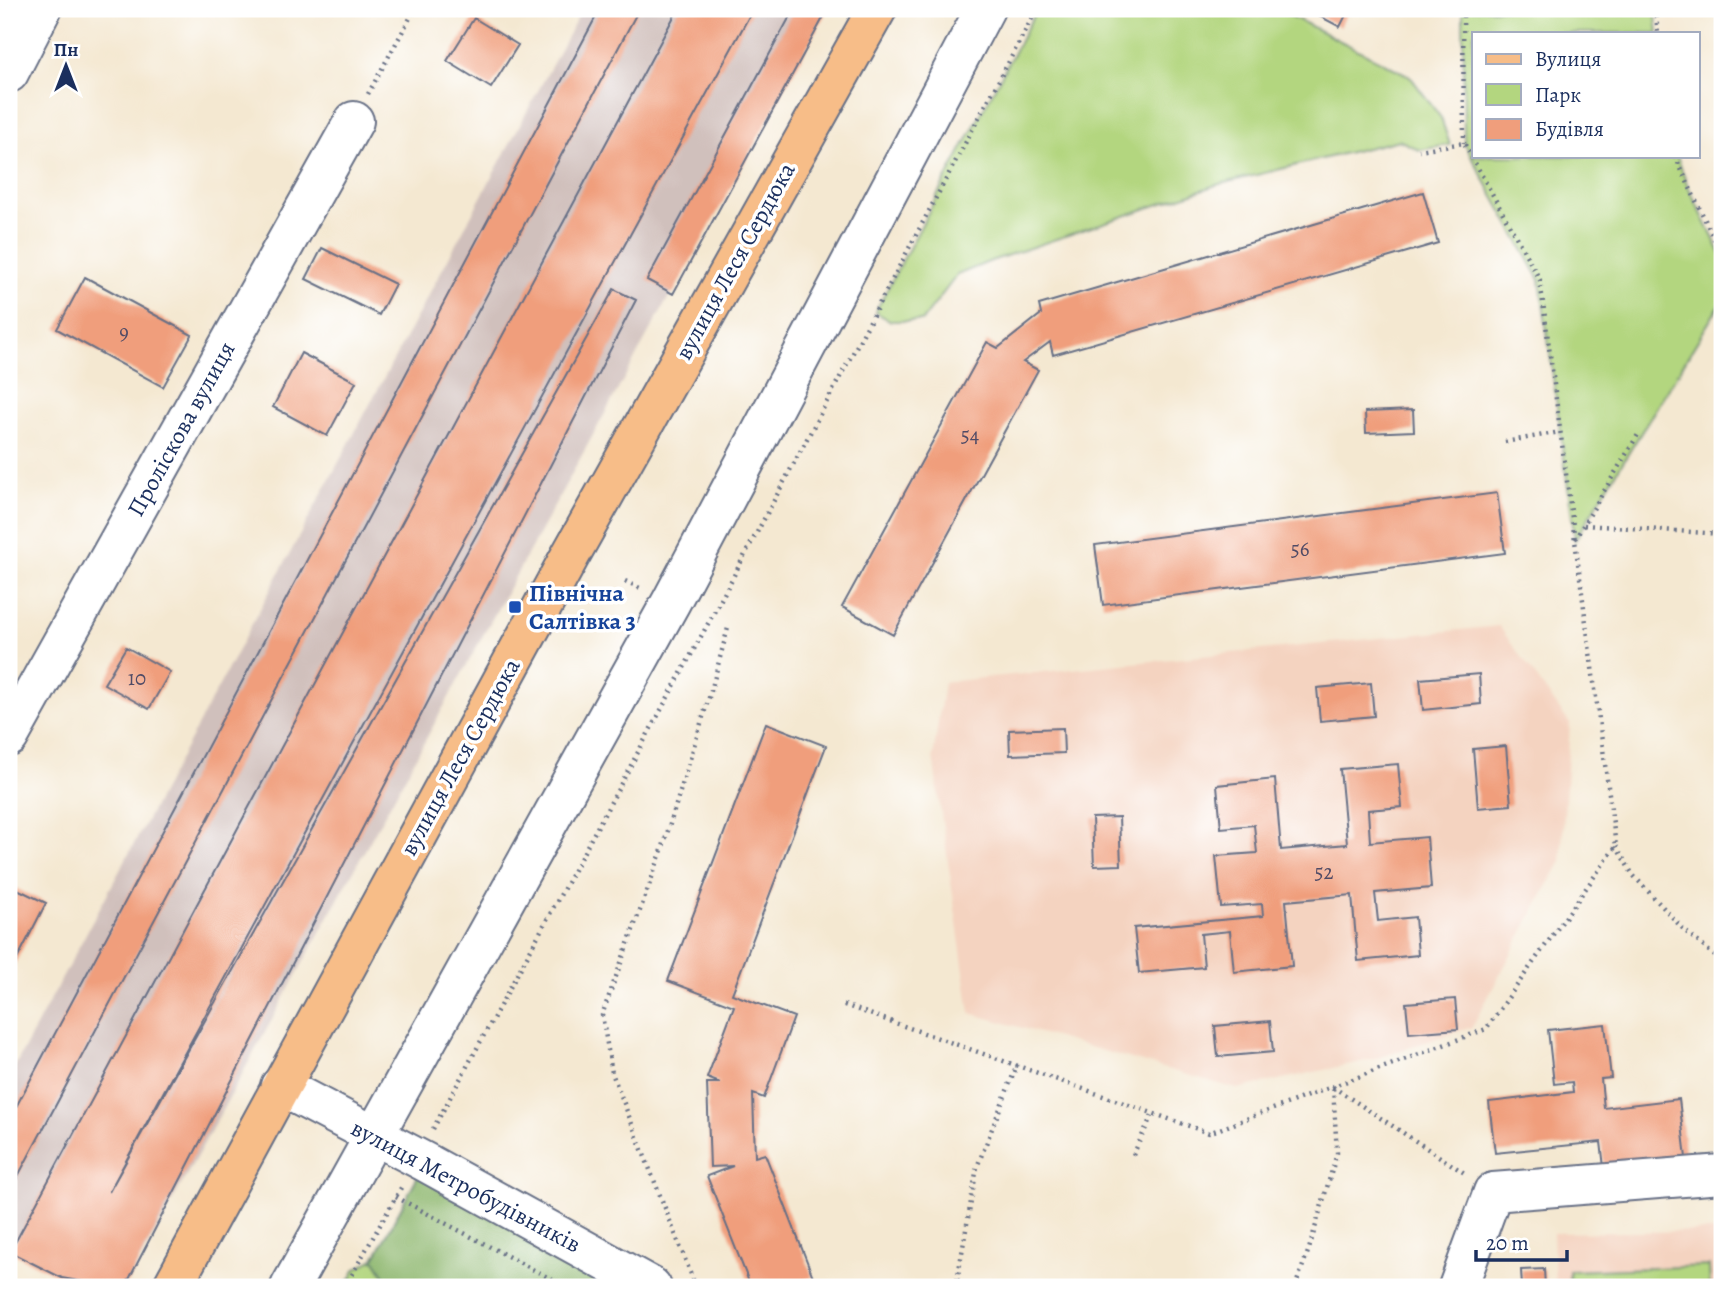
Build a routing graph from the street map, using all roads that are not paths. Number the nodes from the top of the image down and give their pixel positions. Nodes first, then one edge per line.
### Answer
1 (42, 9) edge
2 (877, 9) edge
3 (985, 9) edge
4 (9, 73) edge
5 (354, 121) road end
6 (9, 737) edge
7 (280, 1086) junction
8 (374, 1136) junction
9 (1722, 1174) edge
10 (172, 1287) edge
11 (290, 1287) edge
12 (652, 1287) edge
13 (1458, 1287) edge

1 - 4 street
2 - 7 main road, вулиця Леся Сердюка
3 - 8 street
5 - 6 street, Проліскова вулиця
7 - 8 street, вулиця Метробудівників
7 - 10 main road, вулиця Леся Сердюка
8 - 11 street
8 - 12 street, вулиця Метробудівників
9 - 13 street

